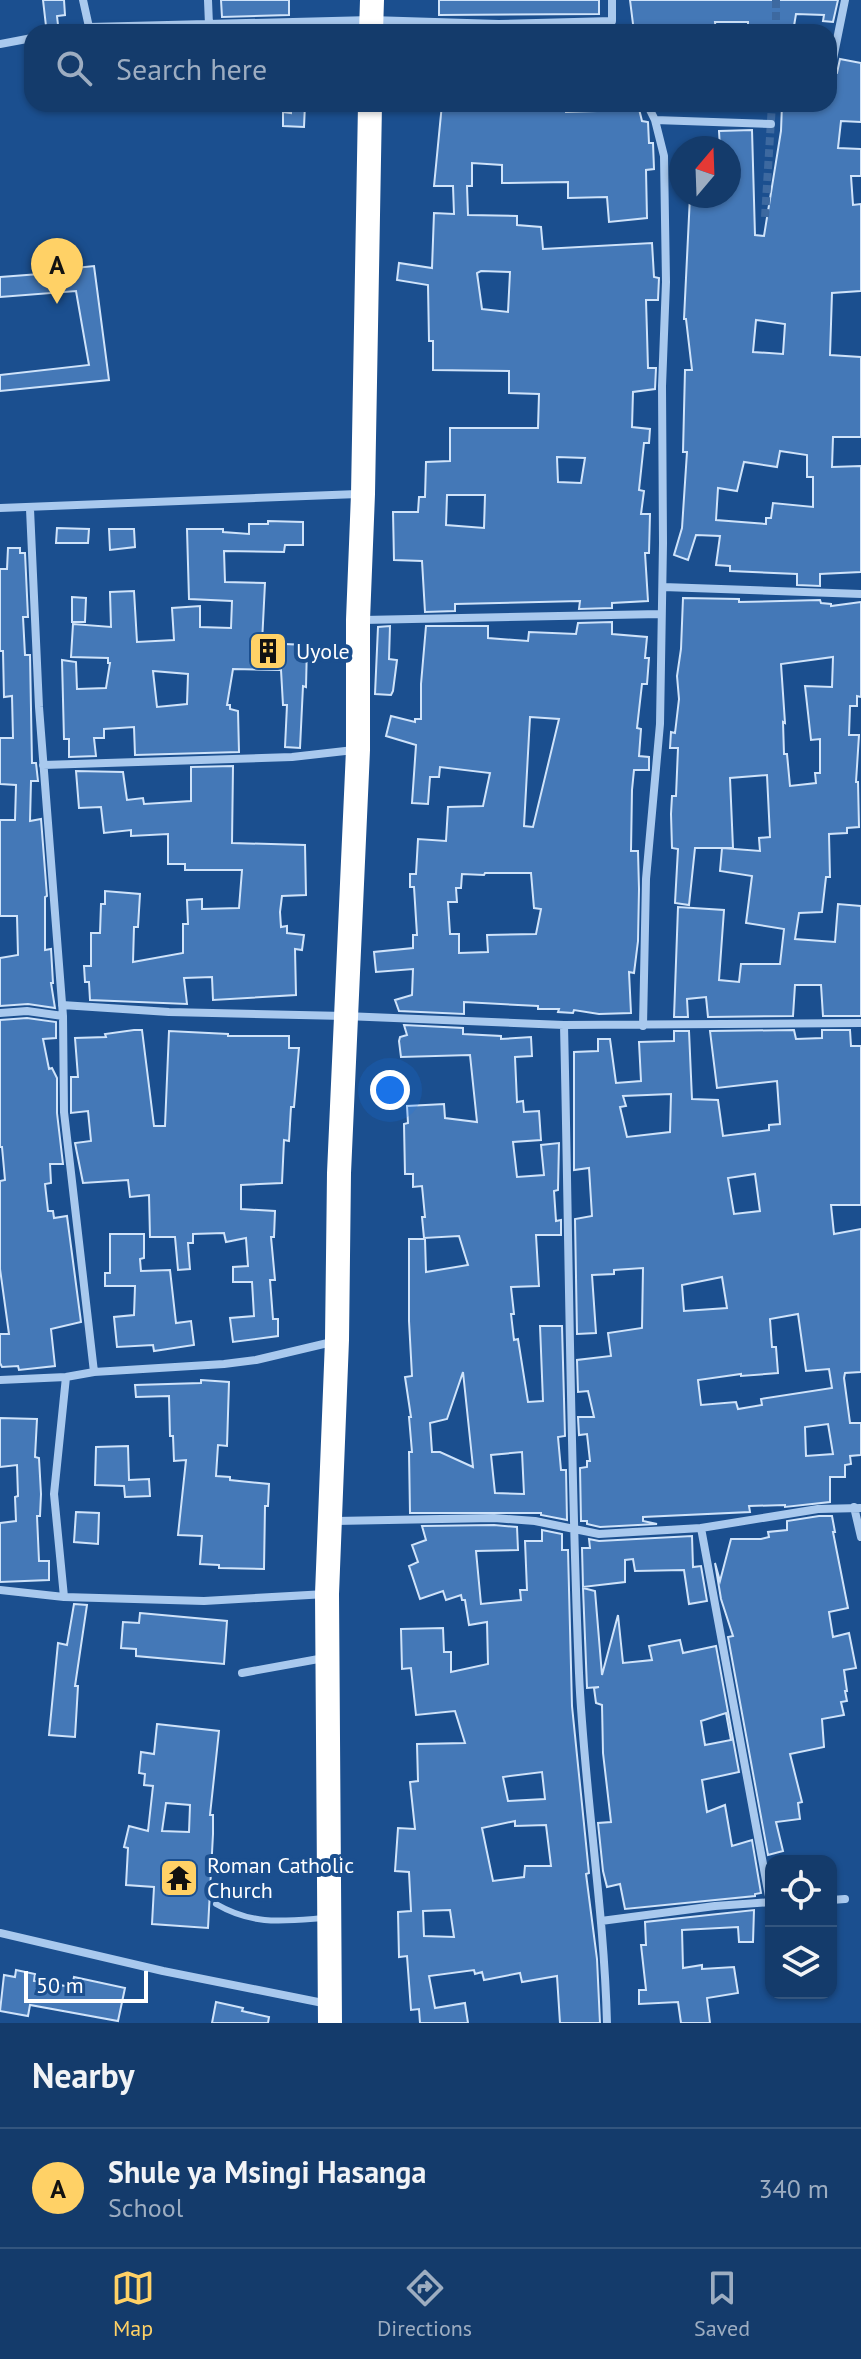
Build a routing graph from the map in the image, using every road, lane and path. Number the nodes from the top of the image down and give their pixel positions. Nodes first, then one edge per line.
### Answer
1 (83, 0) edge
2 (208, 0) edge
3 (612, 0) edge
4 (845, 0) edge
5 (372, 17) edge
6 (612, 21) junction
7 (88, 24) edge
8 (209, 24) edge
9 (229, 24) edge
10 (613, 24) edge
11 (837, 39) edge
12 (24, 40) edge
13 (0, 44) edge
14 (370, 112) edge
15 (651, 112) edge
16 (655, 120) junction
17 (771, 124) dead end
18 (363, 494) junction
19 (0, 508) edge
20 (30, 509) junction
21 (663, 587) junction
22 (861, 594) edge
23 (661, 614) junction
24 (358, 620) junction
25 (358, 750) junction
26 (43, 765) junction
27 (62, 1005) junction
28 (0, 1013) edge
29 (63, 1016) junction
30 (345, 1016) junction
31 (861, 1023) edge
32 (564, 1025) junction
33 (643, 1026) junction
34 (337, 1340) junction
35 (94, 1372) junction
36 (66, 1377) junction
37 (0, 1380) edge
38 (858, 1508) edge
39 (330, 1521) junction
40 (701, 1528) junction
41 (575, 1529) junction
42 (861, 1537) edge
43 (0, 1590) edge
44 (327, 1594) junction
45 (64, 1597) junction
46 (329, 1657) junction
47 (242, 1673) dead end
48 (765, 1875) edge
49 (845, 1899) dead end
50 (837, 1900) edge
51 (765, 1902) edge
52 (216, 1904) dead end
53 (329, 1917) junction
54 (601, 1921) junction
55 (0, 1933) edge
56 (330, 2014) edge
57 (607, 2023) edge

1 - 7 street
2 - 8 street
3 - 6 street
4 - 11 street
5 - 6 street
5 - 9 street
6 - 10 street
12 - 13 street
14 - 18 highway
15 - 16 street
16 - 17 street
16 - 21 street
18 - 20 street
18 - 24 highway
19 - 20 street
20 - 26 street
21 - 22 street
21 - 23 street
23 - 24 street
23 - 33 street
24 - 25 highway
25 - 26 street
25 - 30 highway
26 - 27 street
27 - 29 street
27 - 30 street
28 - 29 street
29 - 35 street
30 - 32 street
30 - 34 highway
31 - 33 street
32 - 33 street
32 - 41 street
34 - 35 street
34 - 39 highway
35 - 36 street
36 - 37 street
36 - 45 street
38 - 40 street
38 - 42 street
39 - 41 street
39 - 44 highway
40 - 41 street
40 - 48 street
41 - 54 street
43 - 45 street
44 - 45 street
44 - 46 highway
46 - 47 street
46 - 53 highway
49 - 50 street
51 - 54 street
52 - 53 lane
53 - 56 highway
54 - 57 street
55 - 56 street

